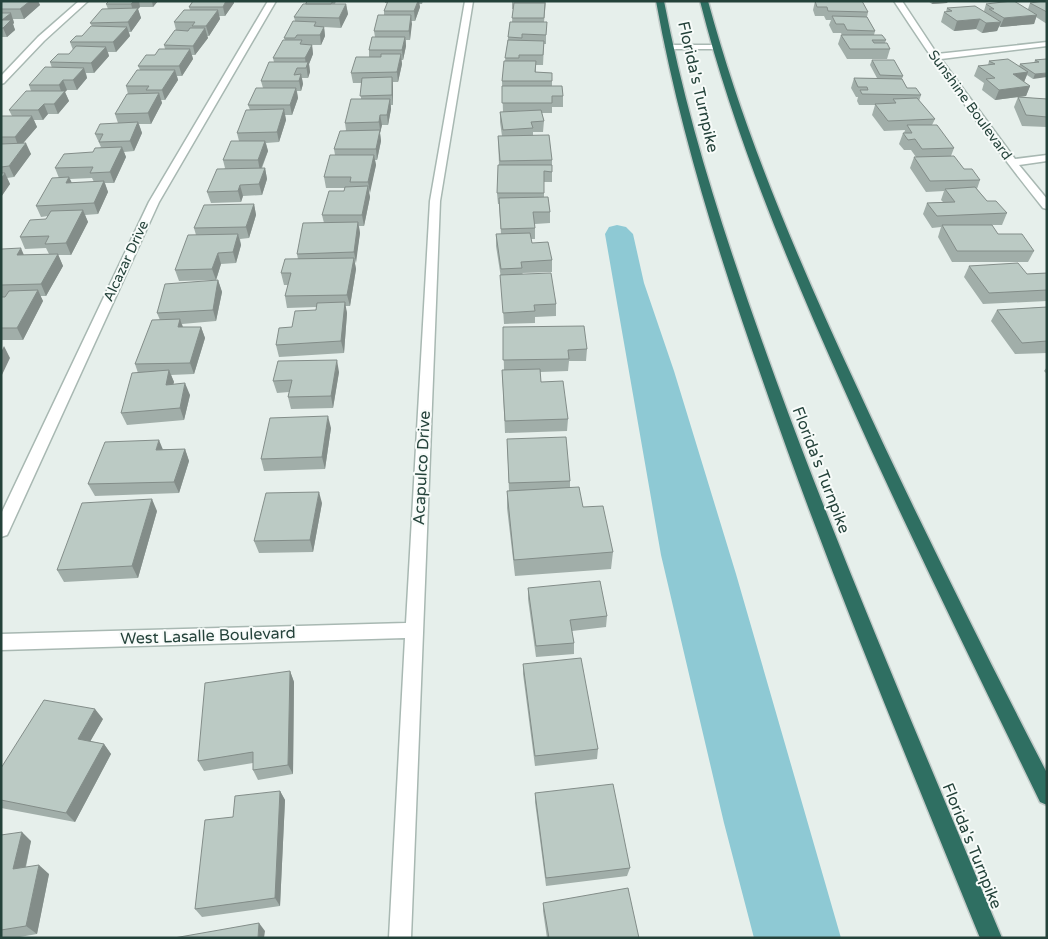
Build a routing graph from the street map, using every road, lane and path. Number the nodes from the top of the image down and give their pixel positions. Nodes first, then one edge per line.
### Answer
1 (84, 1) edge
2 (272, 1) edge
3 (469, 1) edge
4 (660, 1) edge
5 (704, 1) edge
6 (898, 1) edge
7 (1047, 44) edge
8 (669, 47) junction
9 (716, 48) junction
10 (934, 56) junction
11 (1, 80) edge
12 (1047, 158) edge
13 (1011, 163) junction
14 (1047, 206) edge
15 (1, 531) edge
16 (415, 630) junction
17 (1, 642) edge
18 (1047, 796) edge
19 (400, 938) edge
20 (991, 938) edge

1 - 11 street
2 - 15 street, Alcazar Drive
3 - 16 street, Acapulco Drive
4 - 8 highway, Florida's Turnpike
5 - 9 highway, Florida's Turnpike
6 - 10 street, Sunshine Boulevard
7 - 10 street
8 - 9 street
8 - 20 highway, Florida's Turnpike
9 - 18 highway, Florida's Turnpike
10 - 13 street, Sunshine Boulevard
12 - 13 street
13 - 14 street, Sunshine Boulevard
16 - 17 street, West Lasalle Boulevard
16 - 19 street, Acapulco Drive

